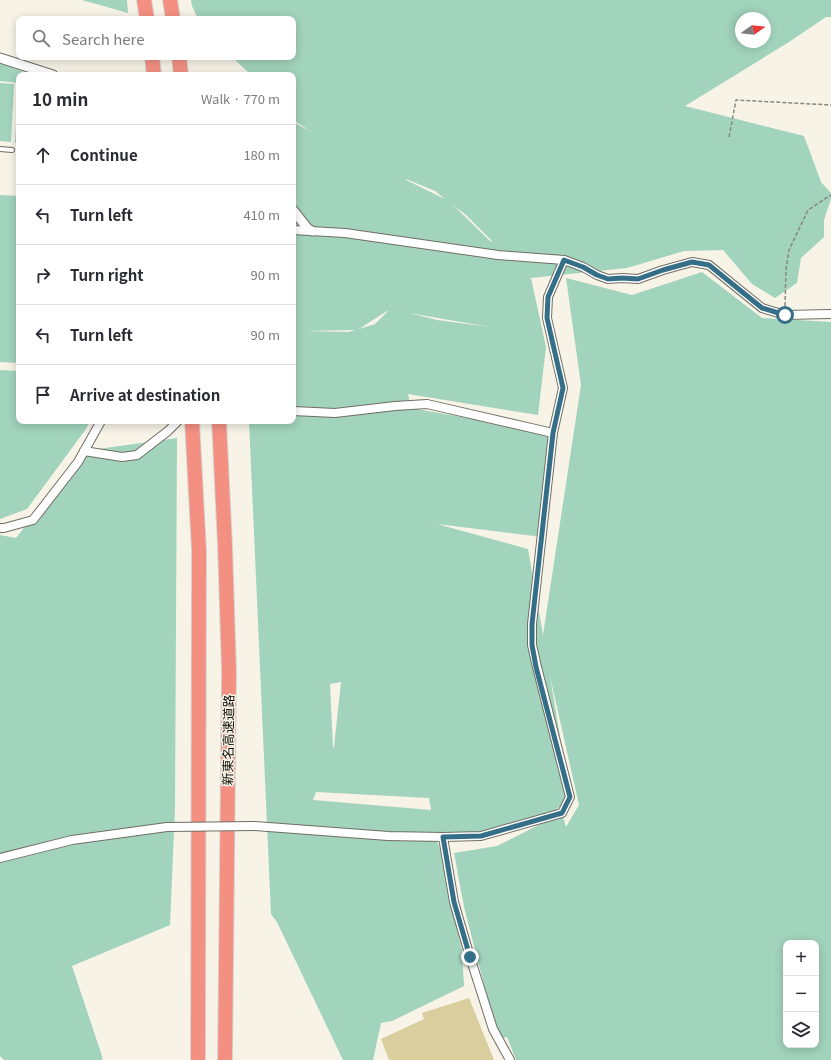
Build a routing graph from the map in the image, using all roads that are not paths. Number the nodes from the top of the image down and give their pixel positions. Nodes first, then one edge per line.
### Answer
1 (144, 0) edge
2 (170, 0) edge
3 (146, 16) edge
4 (173, 16) edge
5 (0, 58) edge
6 (152, 60) edge
7 (179, 60) edge
8 (44, 72) edge
9 (154, 72) edge
10 (181, 72) edge
11 (0, 149) edge
12 (12, 150) dead end
13 (296, 214) edge
14 (296, 230) edge
15 (312, 231) junction
16 (564, 260) junction
17 (831, 314) edge
18 (296, 411) edge
19 (99, 424) edge
20 (175, 424) edge
21 (192, 424) edge
22 (218, 424) edge
23 (553, 433) junction
24 (84, 451) junction
25 (0, 528) edge
26 (443, 837) junction
27 (0, 858) edge
28 (198, 1060) edge
29 (225, 1060) edge
30 (510, 1060) edge

1 - 3 highway
2 - 4 highway
5 - 8 street
6 - 9 highway
7 - 10 highway
11 - 12 lane
13 - 15 street
14 - 15 street
15 - 16 street
16 - 17 street
16 - 23 street
18 - 23 street
19 - 24 street
20 - 24 street
21 - 28 highway
22 - 29 highway, 新東名高速道路
23 - 26 street
24 - 25 street
26 - 27 street, bridge
26 - 30 street

